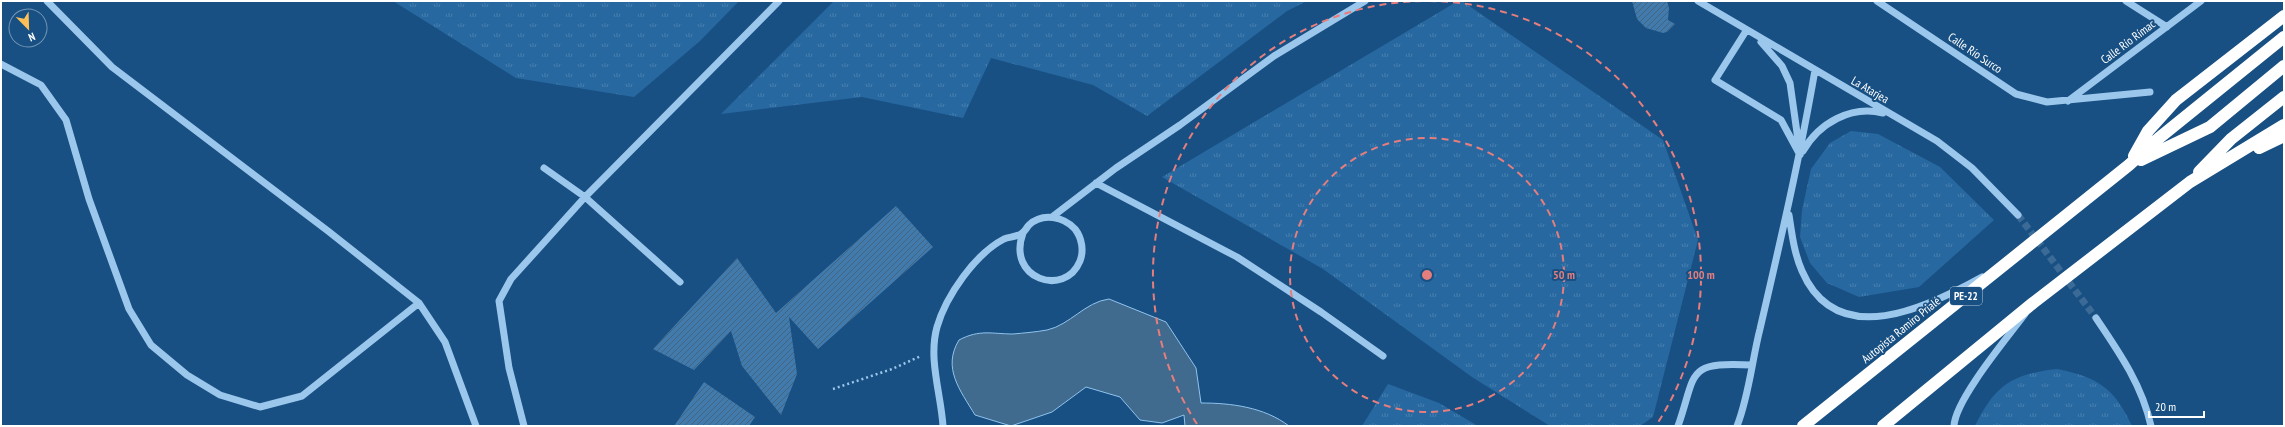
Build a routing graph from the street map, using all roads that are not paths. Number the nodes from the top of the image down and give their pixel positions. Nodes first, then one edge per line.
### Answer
1 (47, 1) edge
2 (779, 1) edge
3 (1365, 1) edge
4 (1698, 1) edge
5 (1877, 1) edge
6 (2126, 1) edge
7 (2201, 1) edge
8 (2284, 16) edge
9 (2167, 27) junction
10 (1746, 31) junction
11 (1757, 37) junction
12 (2284, 37) edge
13 (1, 64) edge
14 (2284, 66) edge
15 (1815, 70) junction
16 (2150, 92) dead end
17 (2284, 97) edge
18 (2068, 101) junction
19 (2284, 108) edge
20 (1891, 115) junction
21 (2284, 125) edge
22 (2284, 136) edge
23 (1800, 155) junction
24 (2211, 159) junction
25 (2129, 165) junction
26 (544, 168) dead end
27 (2190, 182) junction
28 (1096, 183) junction
29 (585, 197) junction
30 (1788, 211) junction
31 (2018, 215) tunnel mouth
32 (1052, 217) junction
33 (1023, 233) junction
34 (2003, 265) junction
35 (680, 282) dead end
36 (419, 303) junction
37 (2033, 303) junction
38 (2096, 318) tunnel mouth
39 (1382, 356) dead end
40 (1751, 365) junction
41 (476, 426) edge
42 (524, 426) edge
43 (943, 426) edge
44 (1678, 426) edge
45 (1737, 426) edge
46 (1803, 426) edge
47 (1883, 426) edge
48 (1954, 426) edge
49 (2151, 426) edge

1 - 36 street
2 - 29 street
3 - 28 street
4 - 10 street, La Atarjea
5 - 18 street, Calle Río Surco
6 - 9 street
7 - 9 street, Calle Río Rímac
8 - 25 highway
9 - 18 street, Calle Río Rímac
10 - 11 street, La Atarjea
10 - 23 street
11 - 15 street, La Atarjea
11 - 23 street
12 - 25 highway
13 - 36 street
14 - 25 highway
15 - 20 street, La Atarjea
15 - 23 street
16 - 18 street, Calle Río Surco
17 - 24 highway
19 - 24 highway
20 - 23 street
20 - 31 street, La Atarjea
21 - 27 highway
22 - 27 highway
23 - 30 street
24 - 27 highway
25 - 34 highway, Autopista Ramiro Prialé / PE-22
26 - 29 street
27 - 37 highway
28 - 32 street
28 - 39 street
29 - 35 street
29 - 42 street
30 - 34 street
30 - 40 street
32 - 33 street
32 - 33 street
33 - 43 street
34 - 46 highway, Autopista Ramiro Prialé / PE-22
36 - 41 street
37 - 47 highway
37 - 48 street
38 - 49 street
40 - 44 street
40 - 45 street

